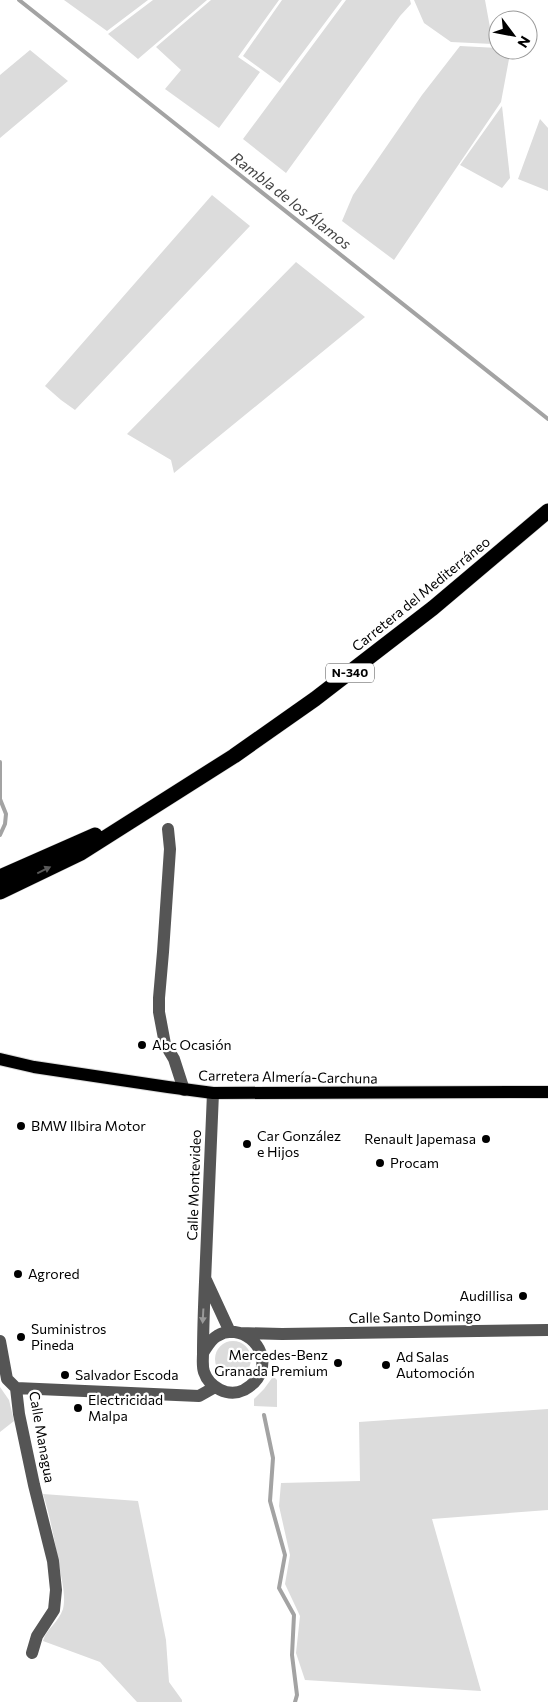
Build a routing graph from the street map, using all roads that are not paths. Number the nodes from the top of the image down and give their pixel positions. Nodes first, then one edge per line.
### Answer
1 (548, 511) edge
2 (138, 816) junction
3 (168, 829) dead end
4 (0, 877) edge
5 (0, 892) edge
6 (0, 1059) edge
7 (184, 1090) junction
8 (213, 1092) junction
9 (548, 1092) edge
10 (205, 1278) junction
11 (548, 1330) edge
12 (234, 1332) junction
13 (282, 1334) junction
14 (0, 1341) edge
15 (259, 1348) junction
16 (203, 1354) junction
17 (215, 1387) junction
18 (16, 1388) junction
19 (32, 1653) dead end

1 - 2 highway, Carretera del Mediterráneo / N-340
2 - 4 highway, Carretera del Mediterráneo / N-340
5 -> 2 highway, Carretera del Mediterráneo / N-340
3 - 7 street
6 - 7 main road, Carretera Almería-Carchuna
7 - 8 main road, Carretera Almería-Carchuna
8 - 9 main road, Carretera Almería-Carchuna
8 - 10 street, Calle Montevideo
10 - 12 street, Calle Montevideo
10 -> 16 street, Calle Montevideo
11 - 13 street, Calle Santo Domingo
12 - 13 street, Calle Santo Domingo
12 - 15 street
12 - 16 street
13 - 15 street
14 - 18 street
15 - 17 street
16 - 17 street
17 - 18 street, Calle Managua
18 - 19 street, Calle Managua

